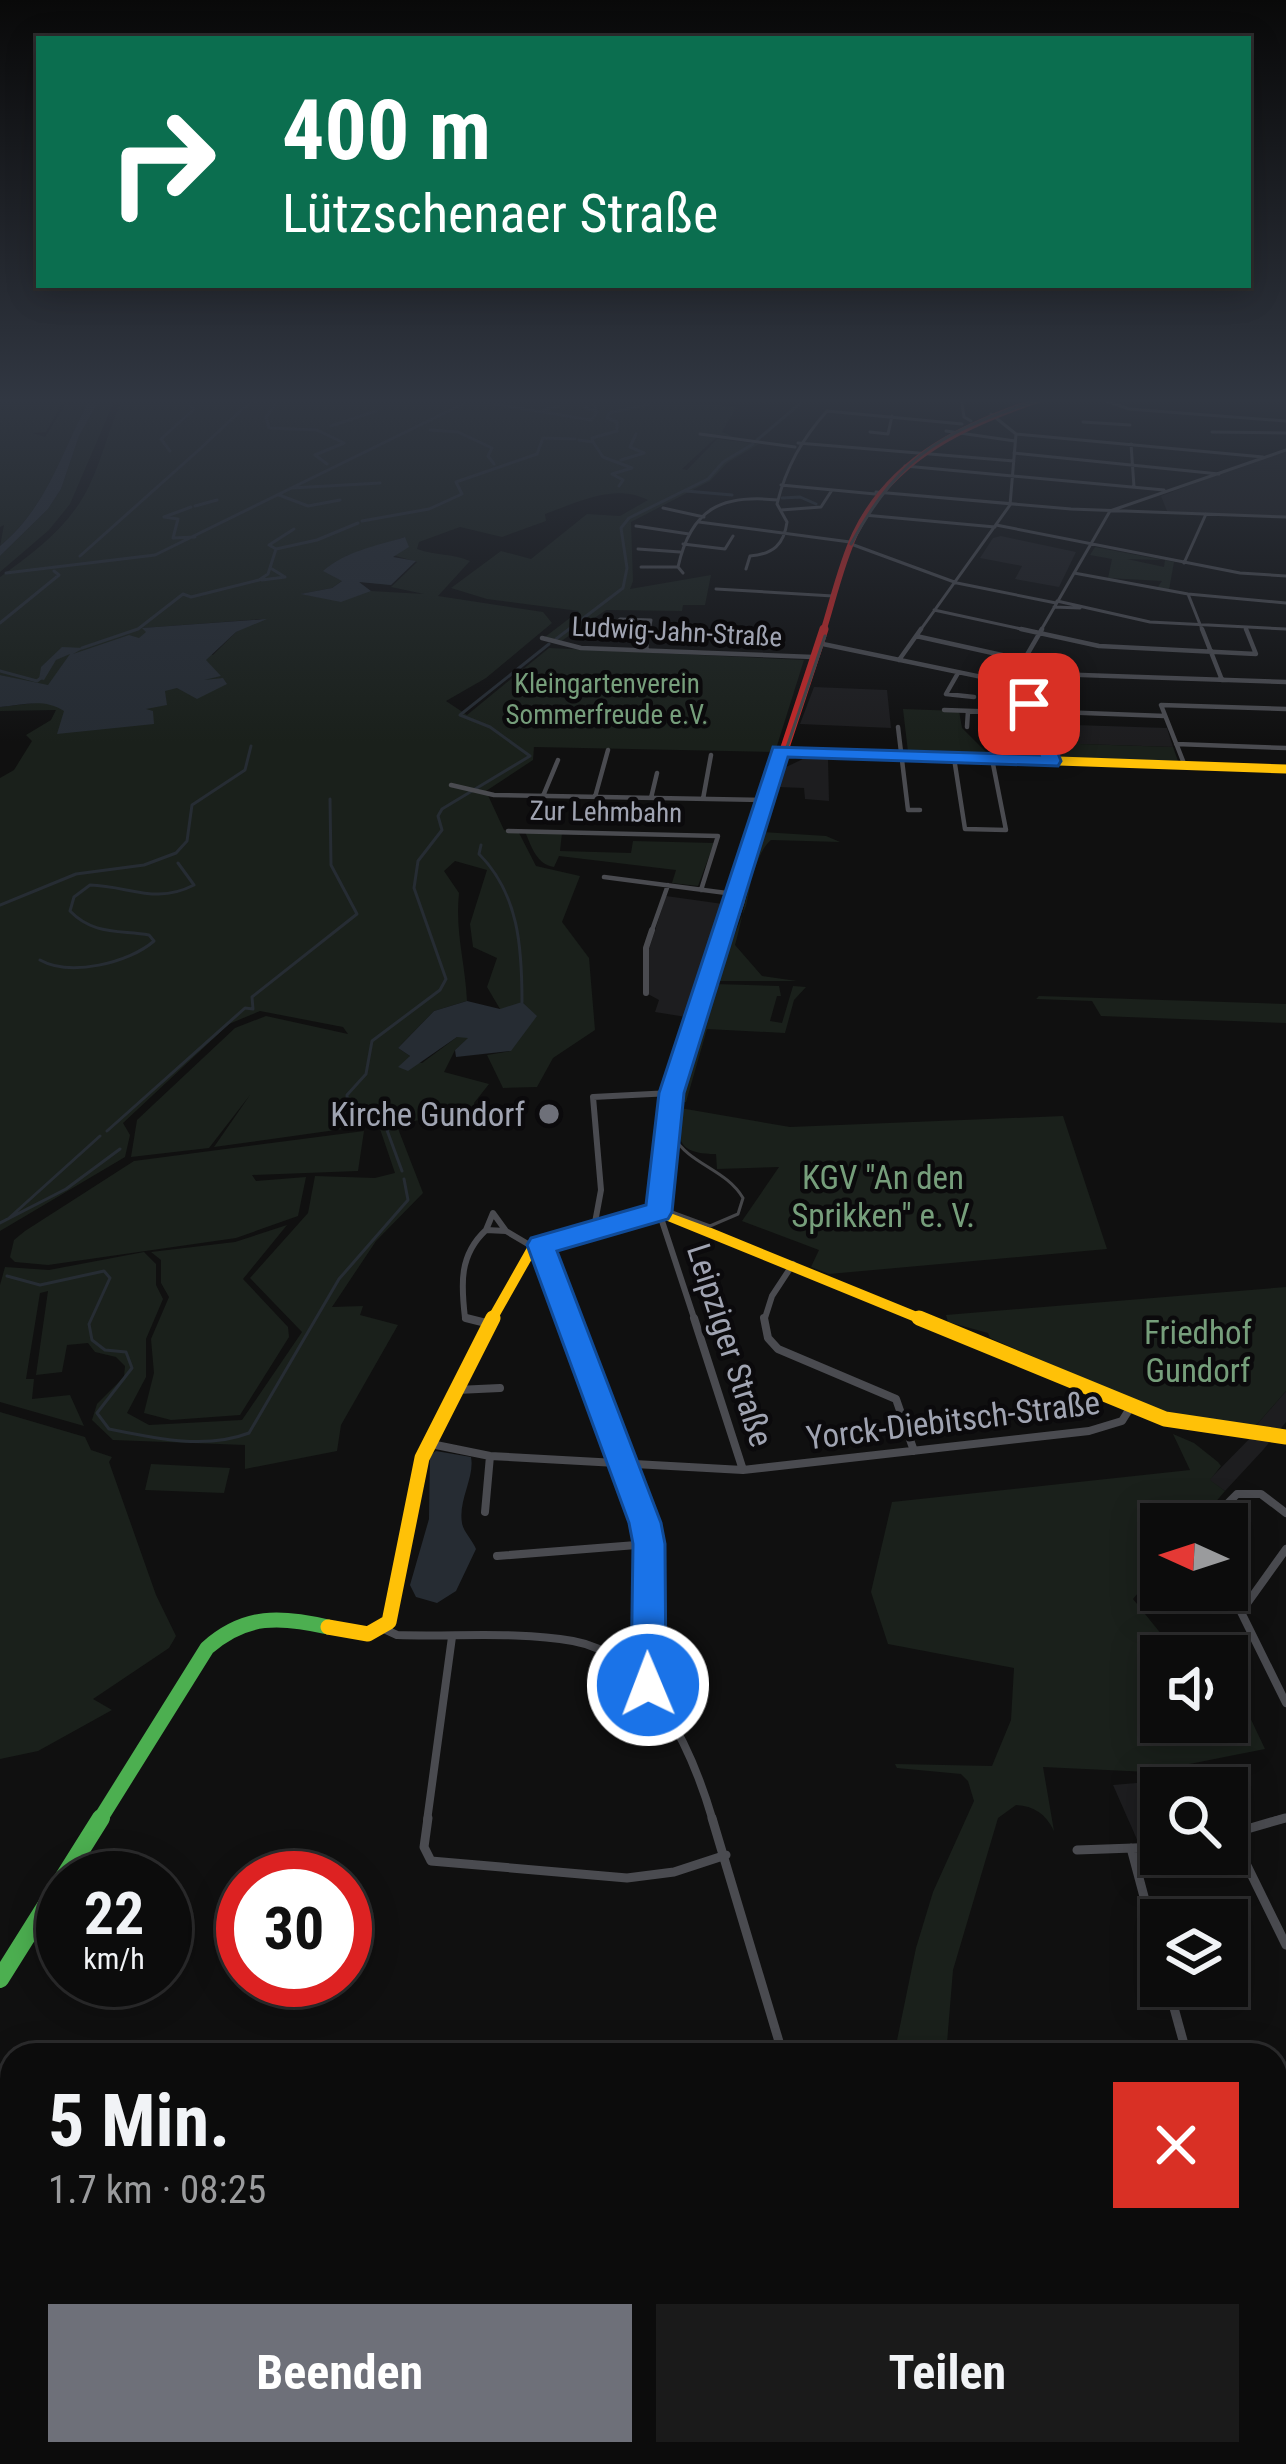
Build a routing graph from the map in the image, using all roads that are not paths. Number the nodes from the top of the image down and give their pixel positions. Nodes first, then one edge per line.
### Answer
1 (677, 512) edge
2 (711, 512) edge
3 (782, 512) edge
4 (866, 512) edge
5 (1005, 512) edge
6 (1109, 512) edge
7 (1142, 512) edge
8 (1206, 514) junction
9 (864, 515) junction
10 (1286, 517) edge
11 (701, 519) junction
12 (636, 526) dead end
13 (995, 526) junction
14 (787, 530) junction
15 (689, 534) junction
16 (734, 536) dead end
17 (851, 543) junction
18 (683, 544) junction
19 (1090, 544) junction
20 (638, 549) dead end
21 (680, 552) junction
22 (1184, 563) junction
23 (640, 567) dead end
24 (678, 567) junction
25 (746, 569) dead end
26 (683, 573) dead end
27 (1074, 573) junction
28 (1286, 576) edge
29 (957, 583) junction
30 (716, 590) dead end
31 (1188, 594) junction
32 (833, 596) junction
33 (1286, 603) edge
34 (1056, 604) junction
35 (934, 610) junction
36 (1202, 626) junction
37 (1245, 627) junction
38 (1286, 628) edge
39 (1038, 634) junction
40 (649, 636) junction
41 (916, 636) junction
42 (542, 638) dead end
43 (646, 650) junction
44 (815, 650) junction
45 (1212, 653) junction
46 (899, 660) junction
47 (1024, 660) junction
48 (958, 673) junction
49 (1023, 673) junction
50 (1222, 680) junction
51 (994, 681) junction
52 (1286, 682) edge
53 (1025, 686) junction
54 (974, 697) dead end
55 (1001, 698) dead end
56 (1286, 709) edge
57 (944, 710) dead end
58 (968, 711) junction
59 (1005, 712) junction
60 (1032, 714) junction
61 (1166, 716) junction
62 (898, 727) dead end
63 (967, 727) dead end
64 (992, 742) dead end
65 (1175, 744) junction
66 (1286, 748) edge
67 (608, 750) dead end
68 (780, 751) junction
69 (711, 755) dead end
70 (902, 756) junction
71 (954, 758) junction
72 (992, 759) junction
73 (558, 760) dead end
74 (1046, 761) junction
75 (1185, 766) junction
76 (1286, 769) edge
77 (657, 773) dead end
78 (452, 785) dead end
79 (543, 796) junction
80 (595, 797) junction
81 (651, 798) junction
82 (703, 799) junction
83 (764, 800) junction
84 (920, 810) dead end
85 (508, 831) dead end
86 (604, 877) dead end
87 (668, 885) junction
88 (701, 890) junction
89 (734, 894) junction
90 (646, 993) dead end
91 (671, 1093) junction
92 (659, 1212) junction
93 (594, 1228) junction
94 (486, 1230) junction
95 (506, 1231) junction
96 (537, 1246) junction
97 (793, 1264) junction
98 (487, 1323) junction
99 (500, 1388) dead end
100 (454, 1390) junction
101 (1132, 1405) junction
102 (1280, 1437) edge
103 (428, 1443) junction
104 (914, 1451) junction
105 (490, 1456) junction
106 (626, 1466) junction
107 (743, 1470) junction
108 (1228, 1503) edge
109 (485, 1512) dead end
110 (1286, 1513) edge
111 (649, 1544) junction
112 (1286, 1549) edge
113 (497, 1556) dead end
114 (384, 1629) junction
115 (452, 1637) junction
116 (648, 1685) junction
117 (1286, 1703) edge
118 (1286, 1818) edge
119 (1248, 1829) edge
120 (1131, 1848) junction
121 (1140, 1848) edge
122 (1077, 1850) dead end
123 (726, 1856) junction
124 (1248, 1871) edge
125 (1145, 1899) edge
126 (1286, 1945) edge
127 (0, 1978) edge
128 (1174, 2007) edge
129 (780, 2043) edge
130 (1184, 2043) edge

1 - 11 street
2 - 11 street
3 - 14 street
4 - 9 street
5 - 13 street
6 - 19 street
7 - 8 street
8 - 10 street
8 - 22 street
9 - 13 street
9 - 17 street
11 - 14 street
11 - 15 street
12 - 15 street
13 - 19 street
13 - 29 street
14 - 17 street
14 - 25 street
15 - 18 street
16 - 18 street
17 - 29 street
17 - 32 street, Leipziger Straße
18 - 21 street
19 - 22 street
19 - 27 street
20 - 21 street
21 - 24 street
22 - 28 street
23 - 24 street
24 - 26 street
27 - 31 street
27 - 34 street
29 - 34 street
29 - 35 street
30 - 32 street
31 - 33 street
31 - 36 street
32 - 44 street, Leipziger Straße
34 - 36 street
34 - 39 street
35 - 39 street
35 - 41 street
36 - 37 street
36 - 45 street
37 - 38 street
37 - 45 street
39 - 45 street
39 - 47 street
40 - 40 street
40 - 43 street
41 - 46 street
41 - 47 street
42 - 43 street, Ludwig-Jahn-Straße
43 - 44 street, Ludwig-Jahn-Straße
44 - 46 street, Ludwig-Jahn-Straße
44 - 68 street, Leipziger Straße
45 - 50 street
46 - 48 street, Ludwig-Jahn-Straße
47 - 49 street
48 - 51 street, Ludwig-Jahn-Straße
48 - 54 street
49 - 50 street
49 - 53 street
50 - 52 street
51 - 53 street, Ludwig-Jahn-Straße
51 - 55 street
53 - 60 street
56 - 61 street
57 - 58 street
58 - 59 street
58 - 63 street
59 - 60 street
59 - 64 street
60 - 61 street
60 - 74 street
60 - 74 street
61 - 65 street
62 - 70 street
65 - 66 street
65 - 75 street
67 - 80 street
68 - 70 street
68 - 83 street, Leipziger Straße
69 - 82 street
70 - 71 street
70 - 84 street
71 - 72 street
71 - 72 street
72 - 74 street
73 - 79 street
74 - 75 street
75 - 76 street
77 - 81 street
78 - 79 street
79 - 80 street
80 - 81 street
81 - 82 street
82 - 83 street
83 - 89 street, Leipziger Straße
85 - 88 street, Zur Lehmbahn
86 - 87 street, Zur Lehmbahn
87 - 88 street, Zur Lehmbahn
87 - 90 street
88 - 89 street, Zur Lehmbahn
89 - 91 street, Leipziger Straße
91 - 92 street, Leipziger Straße
91 - 93 street
92 - 93 street
92 - 97 street
92 - 107 street, Leipziger Straße
93 - 96 street
94 - 95 street
94 - 95 street
94 - 98 street
95 - 96 street
96 - 98 street
96 - 106 street
97 - 101 street
97 - 104 street
98 - 100 street
99 - 100 street
100 - 103 street
101 - 102 street
101 - 104 street, Yorck-Diebitsch-Straße
103 - 105 street, Yorck-Diebitsch-Straße
103 - 114 street
104 - 107 street, Yorck-Diebitsch-Straße
105 - 106 street, Yorck-Diebitsch-Straße
105 - 109 street
106 - 107 street, Yorck-Diebitsch-Straße
106 - 111 street
108 - 110 street
111 - 113 street
111 - 116 street
112 - 117 street
114 - 115 street
114 - 127 street
115 - 116 street
115 - 123 street
116 - 123 street
118 - 119 street
120 - 121 street
120 - 122 street
120 - 125 street
123 - 129 street
124 - 126 street
128 - 130 street

